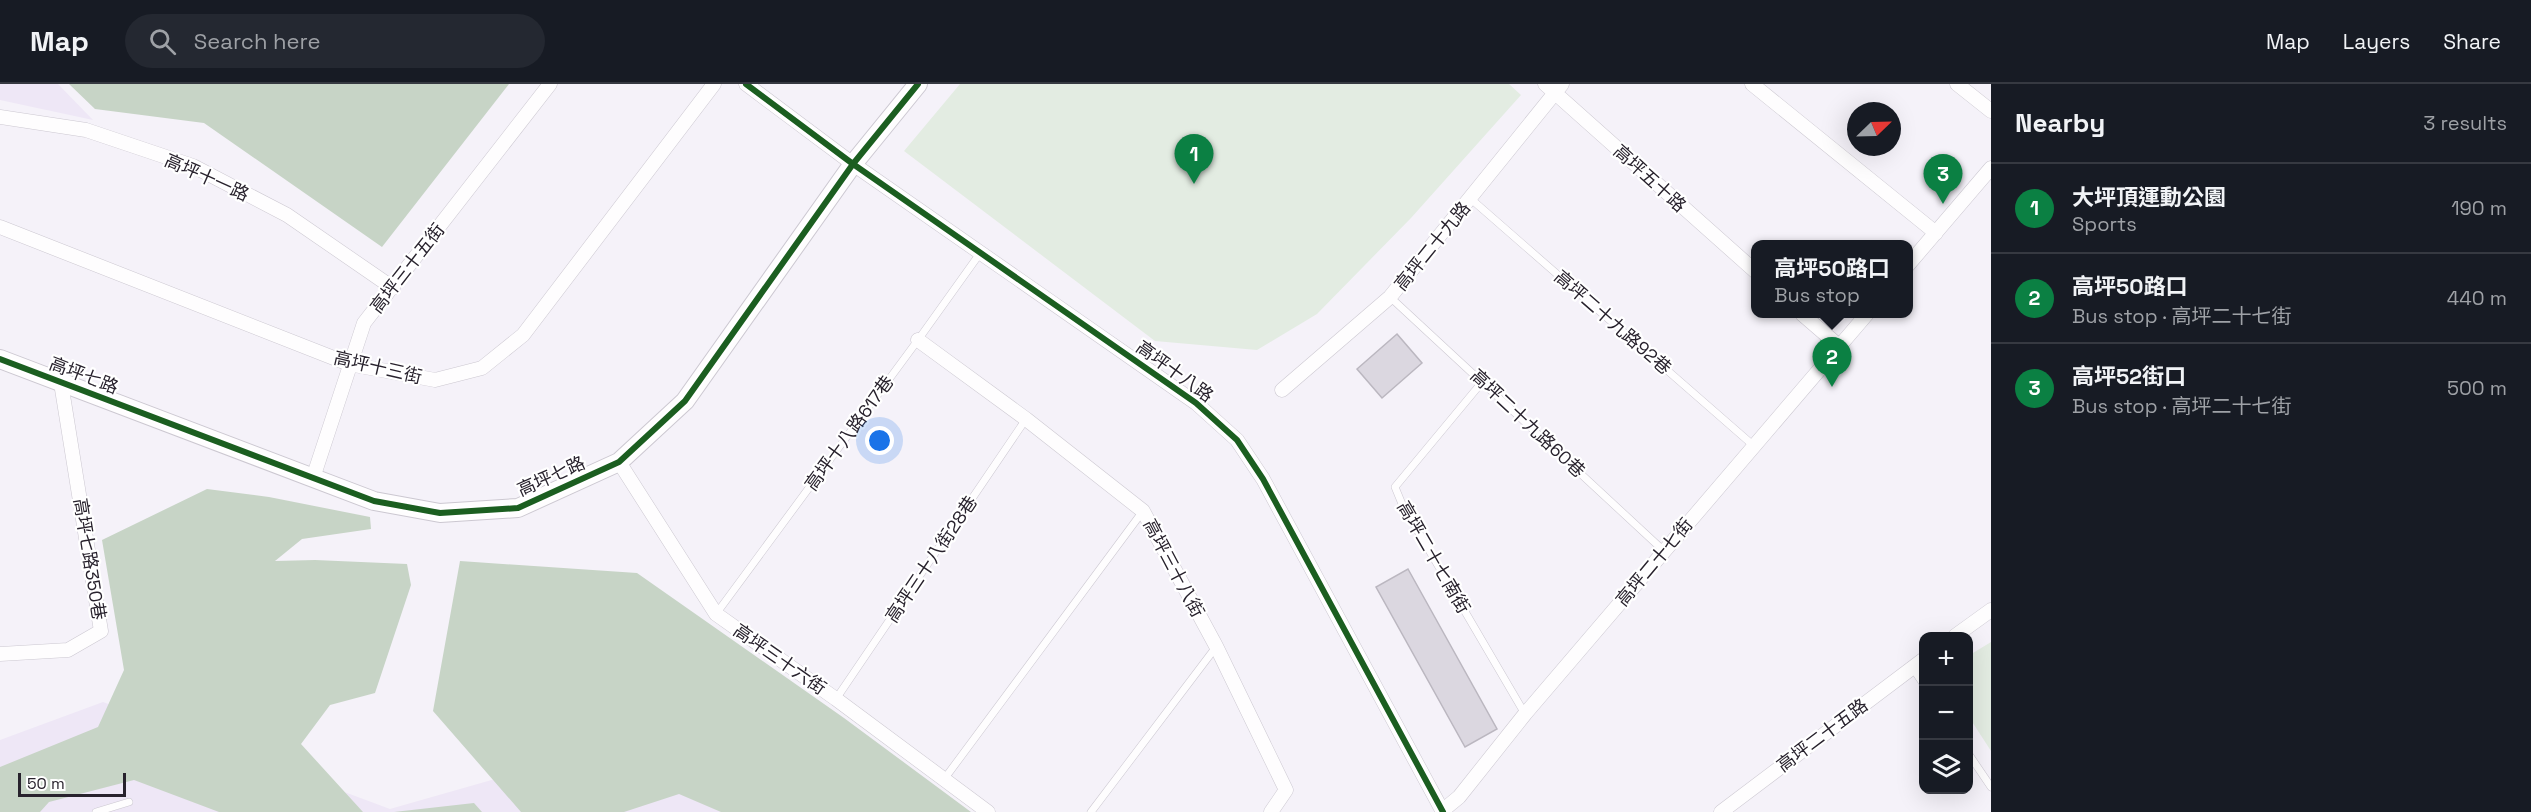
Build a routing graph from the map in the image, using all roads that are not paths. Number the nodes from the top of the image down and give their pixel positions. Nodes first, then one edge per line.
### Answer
1 (550, 84) edge
2 (714, 84) edge
3 (746, 84) edge
4 (918, 84) edge
5 (1752, 84) edge
6 (1958, 84) edge
7 (1554, 87) edge
8 (1991, 111) edge
9 (0, 117) edge
10 (853, 164) junction
11 (1991, 168) edge
12 (1471, 199) junction
13 (0, 227) edge
14 (1936, 233) junction
15 (981, 252) junction
16 (1913, 259) edge
17 (1751, 268) edge
18 (393, 288) junction
19 (1390, 297) junction
20 (1807, 318) edge
21 (1864, 318) edge
22 (918, 340) junction
23 (1839, 346) junction
24 (0, 360) edge
25 (349, 364) junction
26 (1484, 381) junction
27 (61, 383) junction
28 (1282, 390) dead end
29 (1026, 420) junction
30 (1754, 446) junction
31 (619, 462) junction
32 (313, 478) junction
33 (1143, 512) junction
34 (1664, 551) junction
35 (1991, 610) edge
36 (716, 614) junction
37 (1961, 632) edge
38 (1216, 646) junction
39 (0, 654) edge
40 (1918, 663) edge
41 (837, 699) junction
42 (1525, 714) junction
43 (1973, 760) edge
44 (945, 778) junction
45 (1991, 787) edge
46 (129, 802) dead end
47 (1443, 811) edge
48 (96, 812) edge
49 (987, 812) edge
50 (1090, 812) edge
51 (1271, 812) edge
52 (1721, 812) edge

1 - 18 street, 高坪三十五街
2 - 25 street, 高坪十三街
3 - 10 street, 高坪十八路
4 - 10 street, 高坪七路
5 - 14 street
6 - 8 street
7 - 12 street, 高坪二十九路
7 - 17 street, 高坪五十路
9 - 18 street, 高坪十一路
10 - 15 street, 高坪十八路
10 - 31 street, 高坪七路
11 - 14 street
12 - 19 street, 高坪二十九路
12 - 30 lane, 高坪二十九路92巷
13 - 25 street, 高坪十三街
14 - 16 street
15 - 22 lane, 高坪十八路617巷
15 - 47 street, 高坪十八路
18 - 25 street, 高坪三十五街
19 - 26 lane, 高坪二十九路60巷
19 - 28 street, 高坪二十九路
20 - 23 street
21 - 23 street, 高坪二十七街
22 - 29 street, 高坪三十八街
22 - 36 lane, 高坪十八路617巷
23 - 30 street, 高坪二十七街
24 - 27 street, 高坪七路
25 - 32 street, 高坪三十五街
26 - 34 lane, 高坪二十九路60巷
26 - 42 lane, 高坪二十七南街
27 - 32 street, 高坪七路
27 - 39 street, 高坪七路350巷
29 - 33 street, 高坪三十八街
29 - 41 lane, 高坪三十八街28巷
30 - 34 street, 高坪二十七街
31 - 32 street, 高坪七路
31 - 36 street, 高坪三十六街
33 - 38 street, 高坪三十八街
33 - 44 lane
34 - 42 street, 高坪二十七街
35 - 37 street
36 - 41 street, 高坪三十六街
38 - 50 lane
38 - 51 street, 高坪三十八街
40 - 52 street, 高坪二十五路
41 - 44 street, 高坪三十六街
42 - 47 street, 高坪二十七街
43 - 45 lane
44 - 49 street, 高坪三十六街
46 - 48 lane

